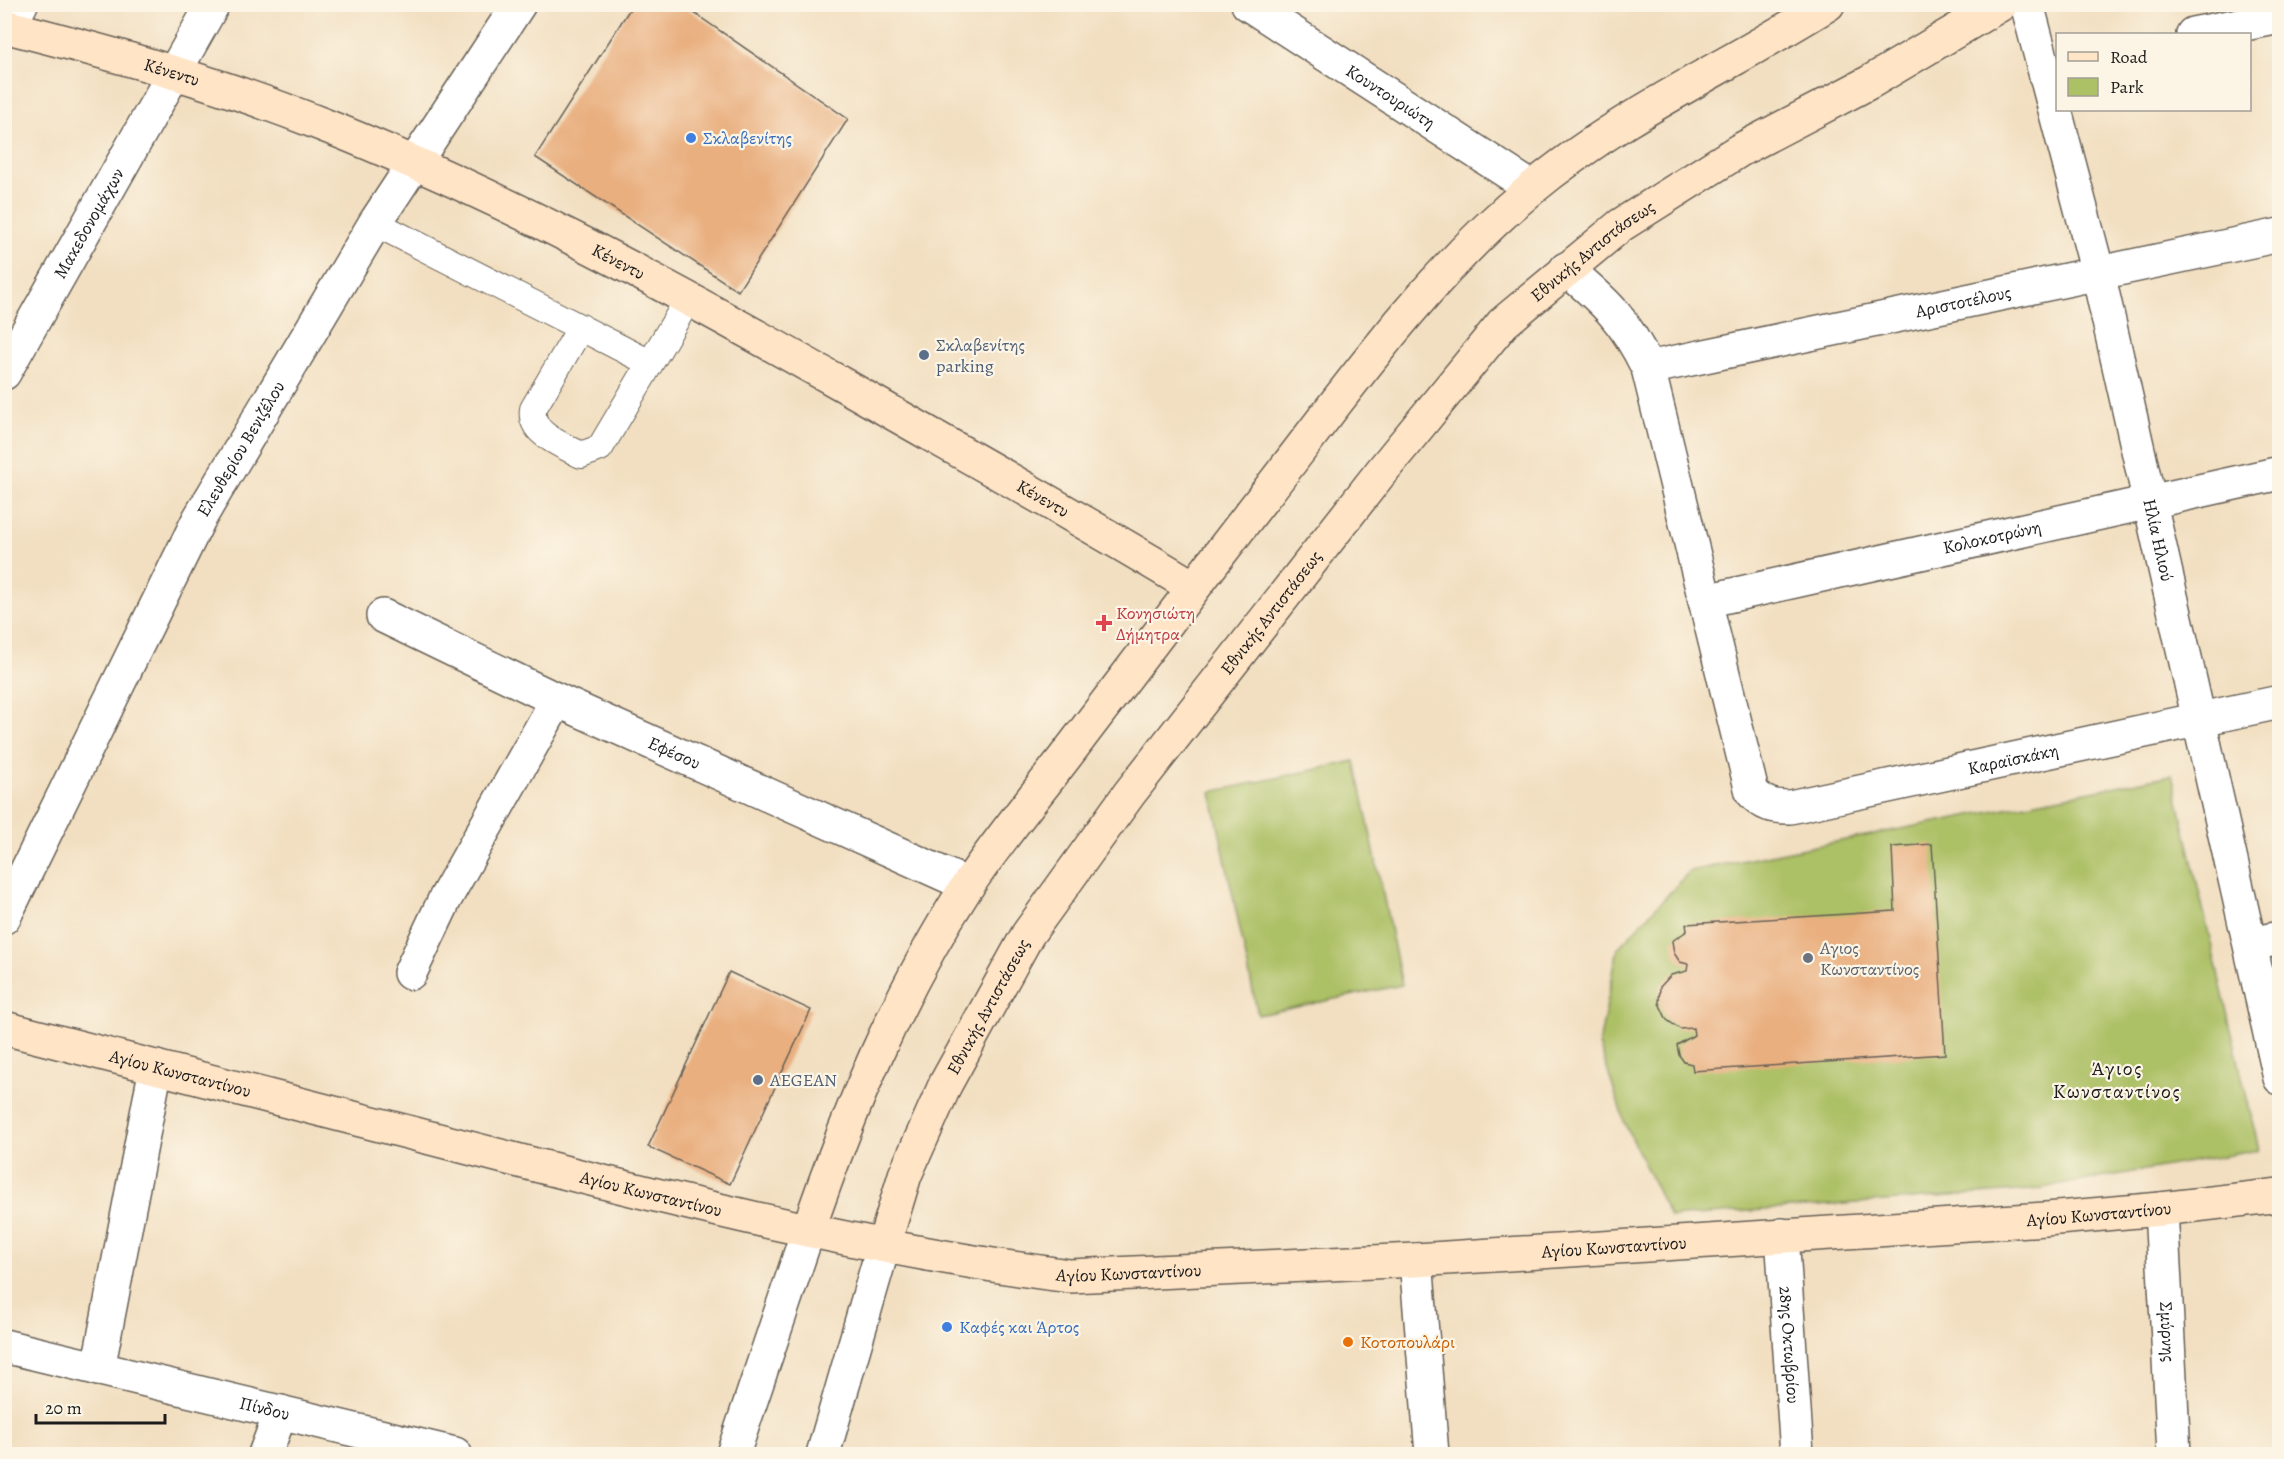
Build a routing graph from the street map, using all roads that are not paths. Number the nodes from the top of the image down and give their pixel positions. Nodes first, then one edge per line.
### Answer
1 (213, 4) edge
2 (519, 4) edge
3 (1248, 4) edge
4 (1828, 4) edge
5 (2001, 4) edge
6 (2028, 4) edge
7 (2280, 17) edge
8 (12, 19) edge
9 (2198, 33) edge
10 (2051, 64) edge
11 (176, 74) junction
12 (2056, 86) edge
13 (2062, 111) edge
14 (416, 164) junction
15 (1532, 188) junction
16 (375, 223) junction
17 (2280, 234) edge
18 (1566, 269) junction
19 (2098, 273) junction
20 (689, 298) junction
21 (581, 327) junction
22 (650, 363) junction
23 (1648, 368) junction
24 (4, 373) edge
25 (2280, 473) edge
26 (2149, 501) junction
27 (1193, 587) junction
28 (1705, 601) junction
29 (383, 616) dead end
30 (557, 700) junction
31 (2280, 702) edge
32 (2199, 718) junction
33 (968, 885) junction
34 (4, 917) edge
35 (2265, 941) edge
36 (410, 974) dead end
37 (4, 1028) edge
38 (156, 1067) junction
39 (2280, 1078) edge
40 (2280, 1195) edge
41 (2161, 1209) junction
42 (809, 1228) junction
43 (1782, 1234) junction
44 (884, 1244) junction
45 (1416, 1260) junction
46 (4, 1346) edge
47 (98, 1369) junction
48 (280, 1412) junction
49 (265, 1455) edge
50 (455, 1455) edge
51 (733, 1455) edge
52 (823, 1455) edge
53 (1432, 1455) edge
54 (1797, 1455) edge
55 (2174, 1455) edge

1 - 11 street, Μακεδονομάχων
2 - 14 street, Ελευθερίου Βενιζέλου
3 - 15 street, Κουντουριώτη
4 - 15 main road
5 - 18 main road, Εθνικής Αντιστάσεως
6 - 10 street, Ηλία Ηλιού
7 - 9 street
8 - 11 main road, Κένεντυ
10 - 12 street, Ηλία Ηλιού
11 - 14 main road, Κένεντυ
11 - 24 street, Μακεδονομάχων
13 - 19 street, Ηλία Ηλιού
14 - 16 street, Ελευθερίου Βενιζέλου
14 - 20 main road, Κένεντυ
15 - 27 main road
16 - 21 lane
16 - 34 street, Ελευθερίου Βενιζέλου
17 - 19 street, Αριστοτέλους
18 - 23 street
18 - 44 main road, Εθνικής Αντιστάσεως
19 - 23 street, Αριστοτέλους
19 - 26 street, Ηλία Ηλιού
20 - 22 lane
20 - 27 main road, Κένεντυ
21 - 22 lane
21 - 22 lane
23 - 28 street
25 - 26 street, Κολοκοτρώνη
26 - 28 street, Κολοκοτρώνη
26 - 32 street, Ηλία Ηλιού
27 - 33 main road
28 - 32 street, Καραϊσκάκη
29 - 30 street, Εφέσου
30 - 33 street, Εφέσου
30 - 36 street
31 - 32 street, Καραϊσκάκη
32 - 35 street, Ηλία Ηλιού
33 - 42 main road
35 - 39 street, Ηλία Ηλιού
37 - 38 main road, Αγίου Κωνσταντίνου
38 - 42 main road, Αγίου Κωνσταντίνου
38 - 47 street
40 - 41 main road, Αγίου Κωνσταντίνου
41 - 43 main road, Αγίου Κωνσταντίνου
41 - 55 street, Σμύρνης
42 - 44 main road, Αγίου Κωνσταντίνου
42 - 51 street
43 - 45 main road, Αγίου Κωνσταντίνου
43 - 54 street, 28ης Οκτωβρίου
44 - 45 main road, Αγίου Κωνσταντίνου
44 - 52 street, Εθνικής Αντιστάσεως
45 - 53 street
46 - 47 street, Πίνδου
47 - 48 street, Πίνδου
48 - 49 street
48 - 50 street, Πίνδου

